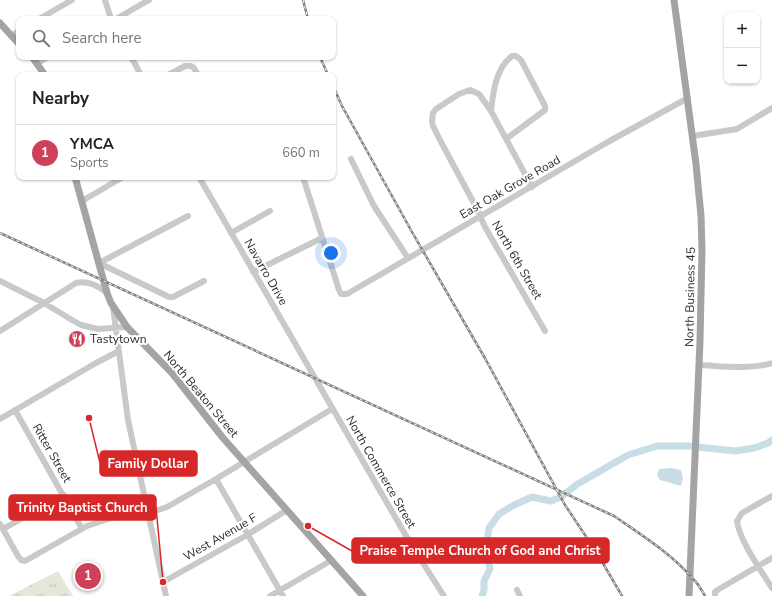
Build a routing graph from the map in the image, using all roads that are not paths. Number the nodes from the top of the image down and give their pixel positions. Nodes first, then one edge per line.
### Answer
1 (72, 0) edge
2 (105, 0) edge
3 (149, 0) edge
4 (674, 0) edge
5 (44, 16) edge
6 (110, 16) edge
7 (121, 16) edge
8 (0, 23) edge
9 (16, 34) edge
10 (11, 36) junction
11 (16, 41) edge
12 (34, 60) edge
13 (42, 60) edge
14 (133, 60) edge
15 (37, 63) junction
16 (43, 72) edge
17 (139, 72) edge
18 (174, 72) edge
19 (196, 72) edge
20 (688, 98) junction
21 (772, 108) edge
22 (491, 111) junction
23 (693, 136) junction
24 (506, 140) junction
25 (351, 158) dead end
26 (76, 180) edge
27 (118, 180) edge
28 (200, 180) edge
29 (304, 180) edge
30 (532, 187) junction
31 (82, 201) junction
32 (270, 211) dead end
33 (188, 216) dead end
34 (480, 217) junction
35 (231, 233) junction
36 (322, 238) junction
37 (408, 258) junction
38 (99, 263) junction
39 (253, 272) junction
40 (0, 281) edge
41 (204, 281) dead end
42 (107, 293) junction
43 (44, 303) junction
44 (113, 306) junction
45 (127, 326) junction
46 (116, 327) junction
47 (0, 331) edge
48 (545, 331) dead end
49 (119, 351) junction
50 (772, 363) edge
51 (699, 365) junction
52 (314, 377) joint
53 (332, 409) junction
54 (15, 410) junction
55 (0, 419) edge
56 (244, 462) junction
57 (216, 479) junction
58 (64, 495) junction
59 (772, 496) edge
60 (148, 510) junction
61 (287, 510) junction
62 (2, 526) edge
63 (82, 528) junction
64 (247, 535) junction
65 (772, 558) edge
66 (332, 560) junction
67 (758, 566) junction
68 (163, 582) junction
69 (772, 588) edge
70 (517, 590) dead end
71 (281, 593) edge
72 (715, 595) edge
73 (166, 596) edge
74 (270, 596) edge
75 (363, 596) edge
76 (444, 596) edge
77 (520, 596) edge
78 (688, 596) edge

1 - 5 street
2 - 6 street
3 - 7 street
4 - 20 main road, North Business 45
8 - 10 main road
9 - 10 street
10 - 11 main road
12 - 15 main road
13 - 15 street
14 - 17 street
15 - 16 main road
18 - 19 street
20 - 23 main road, North Business 45
20 - 30 street, East Oak Grove Road
21 - 23 street
22 - 24 street
22 - 24 street
22 - 34 street, North 6th Street
23 - 51 main road, North Business 45
24 - 30 street
25 - 37 street
26 - 31 main road, North Beaton Street
27 - 31 street
28 - 35 street, Navarro Drive
29 - 36 street
30 - 34 street, East Oak Grove Road
31 - 38 main road, North Beaton Street
32 - 35 street
33 - 38 street
34 - 37 street, East Oak Grove Road
34 - 48 street, North 6th Street
35 - 39 street, Navarro Drive
36 - 37 street, East Oak Grove Road
36 - 39 street
38 - 41 street
38 - 42 main road, North Beaton Street
39 - 52 street, Navarro Drive
40 - 43 street
42 - 43 street
42 - 44 main road, North Beaton Street
43 - 46 street
43 - 47 street
44 - 45 main road, North Beaton Street
44 - 46 street
45 - 46 street
45 - 56 main road, North Beaton Street
46 - 49 street
49 - 54 street
49 - 60 street
50 - 51 street
51 - 78 main road, North Business 45
52 - 53 street, North Commerce Street
53 - 56 street
53 - 76 street, North Commerce Street
54 - 55 street
54 - 58 street, Ritter Street
56 - 57 street
56 - 61 main road, North Beaton Street
57 - 60 street
57 - 64 street
58 - 62 street
58 - 63 street, Ritter Street
59 - 67 street
60 - 63 street
60 - 68 street
61 - 64 street, West Avenue F
61 - 66 main road, North Beaton Street
62 - 63 street
64 - 68 street, West Avenue F
64 - 71 street
65 - 67 street
66 - 71 street
66 - 75 main road, North Beaton Street
67 - 69 street
67 - 72 street
68 - 73 street
70 - 77 street
71 - 74 street

